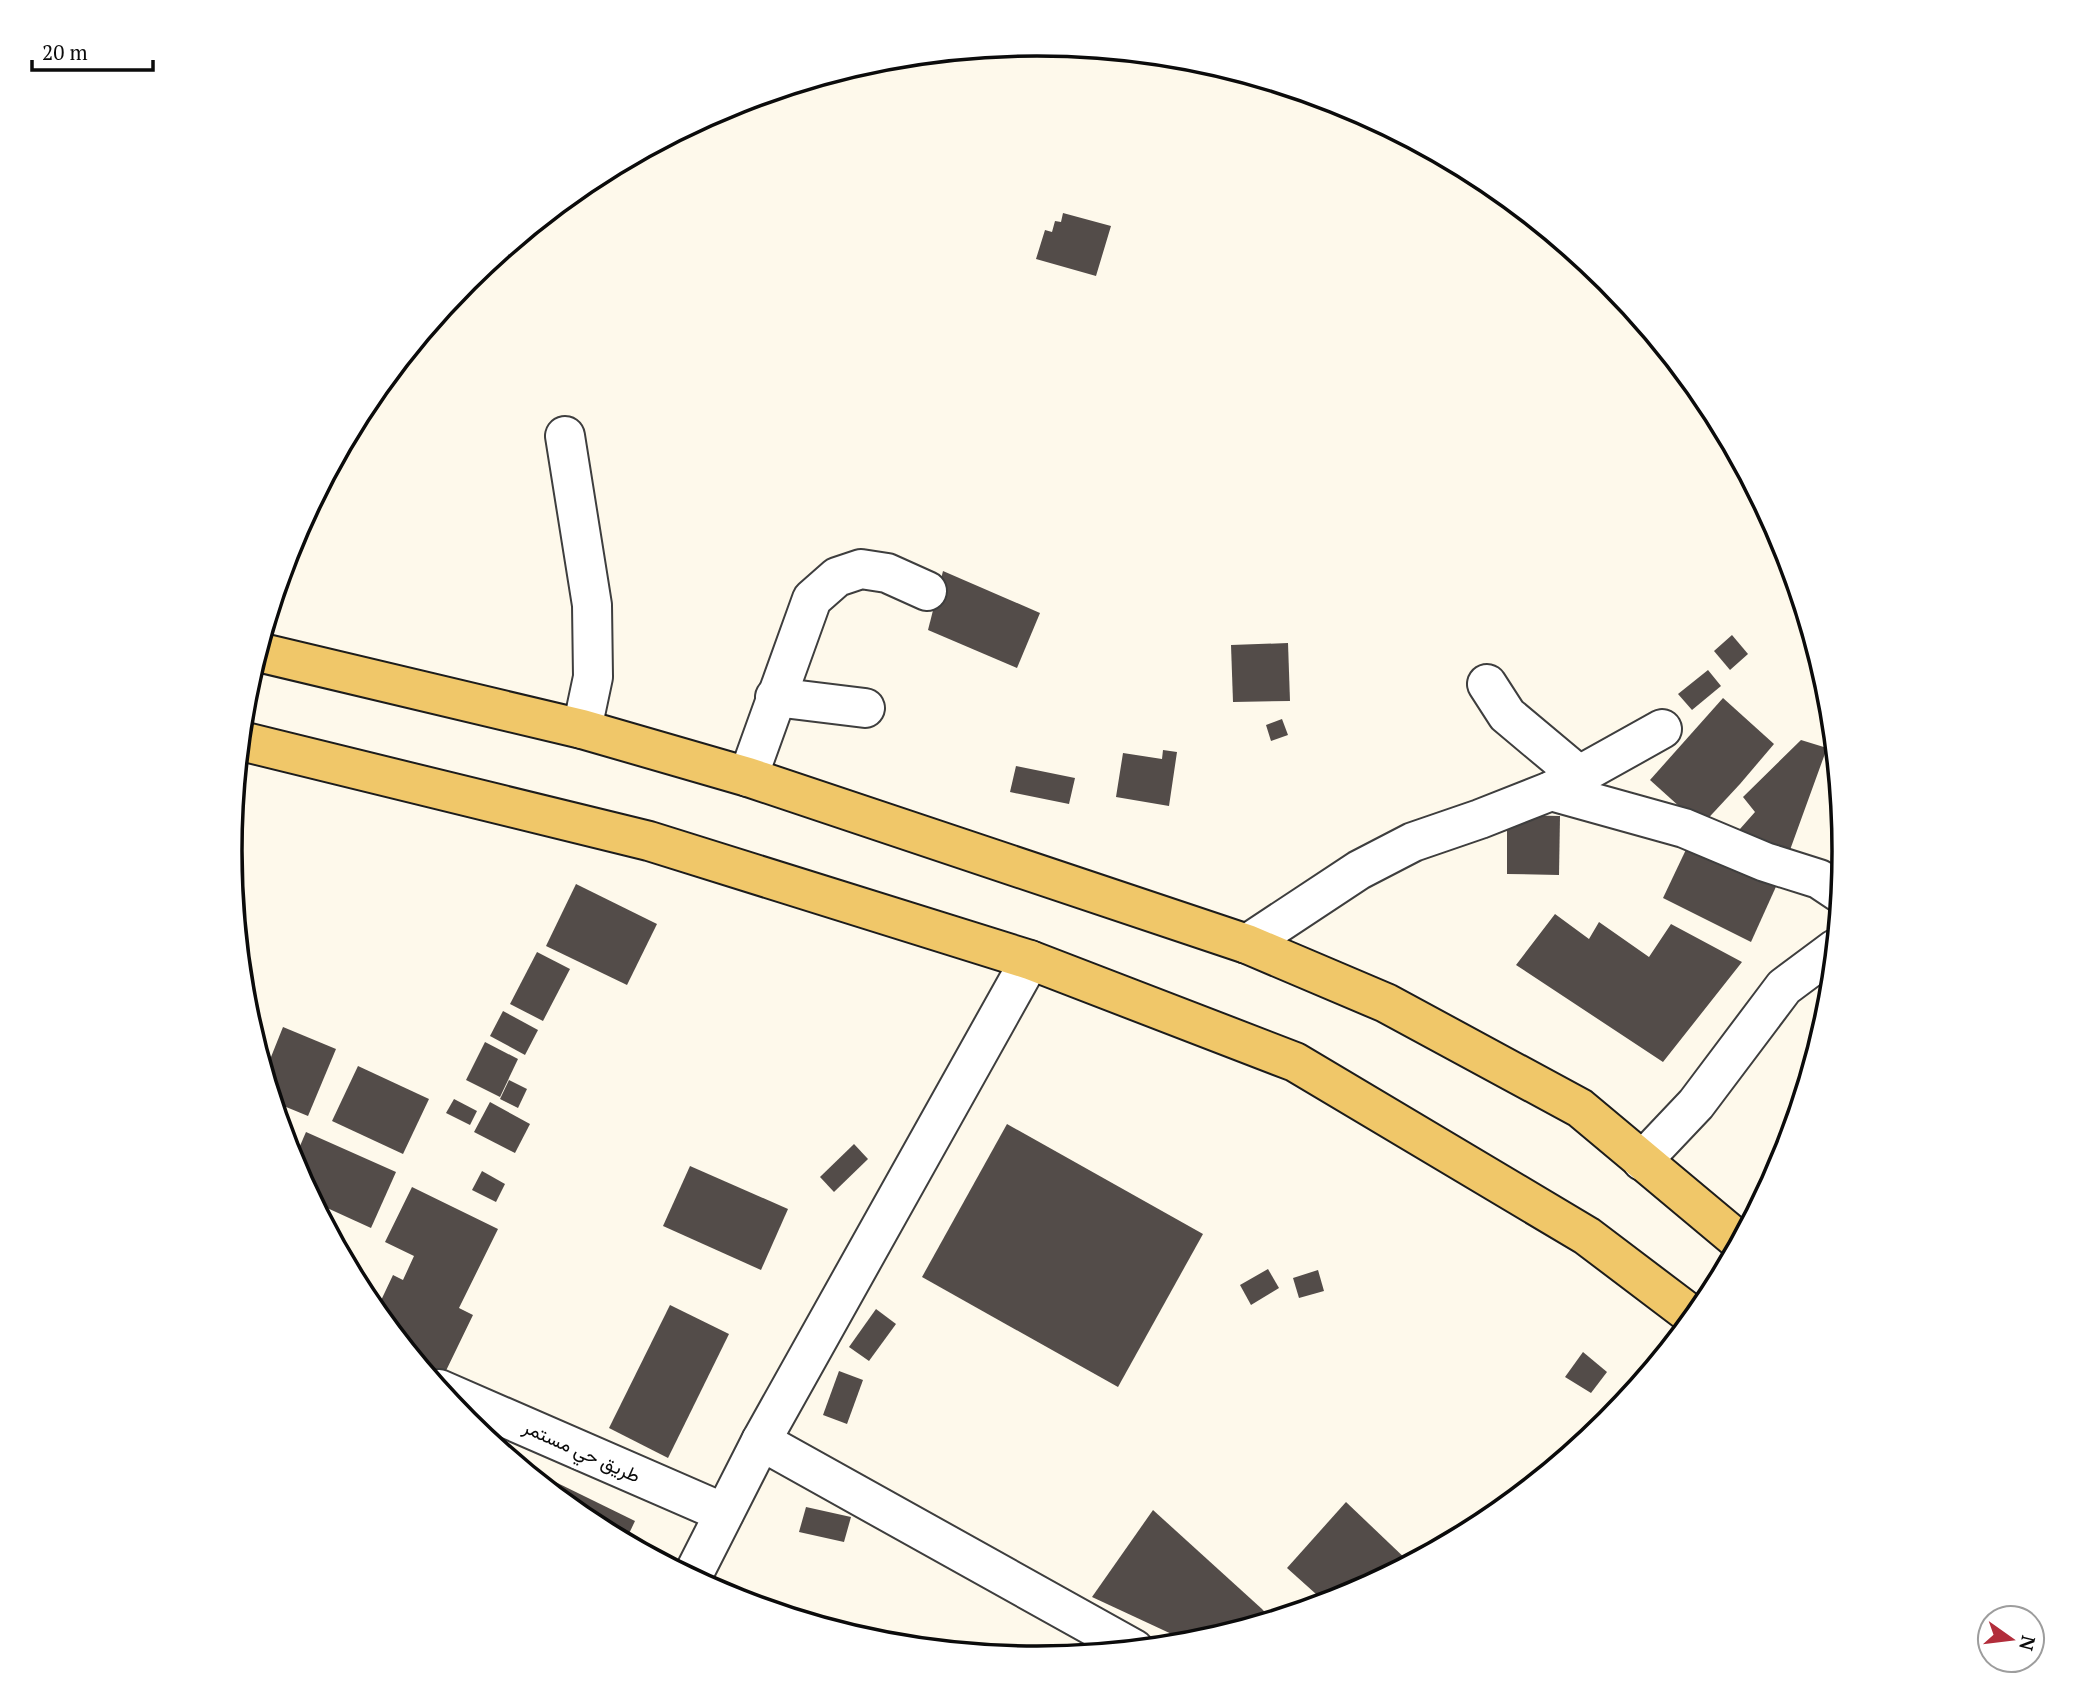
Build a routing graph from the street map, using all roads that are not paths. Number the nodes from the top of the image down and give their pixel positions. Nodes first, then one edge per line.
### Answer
1 (565, 436) dead end
2 (927, 591) dead end
3 (267, 654) edge
4 (1488, 684) dead end
5 (775, 697) junction
6 (865, 708) dead end
7 (582, 729) junction
8 (1662, 729) dead end
9 (250, 743) edge
10 (748, 777) junction
11 (1565, 783) junction
12 (1831, 887) edge
13 (1247, 944) junction
14 (1825, 958) edge
15 (1030, 960) junction
16 (1642, 1161) junction
17 (1732, 1235) edge
18 (1685, 1311) edge
19 (462, 1399) edge
20 (761, 1441) junction
21 (724, 1513) junction
22 (696, 1569) edge
23 (1120, 1641) edge

1 - 7 street
2 - 5 street
3 - 7 main road
4 - 11 street
5 - 6 street
5 - 10 street
7 - 10 main road
8 - 11 street
9 - 15 main road
10 - 13 main road
11 - 12 street
11 - 13 street
13 - 16 main road
14 - 16 street
15 - 18 main road
15 - 20 street
16 - 17 main road
19 - 21 street, طريق حي مستمر
20 - 21 street
20 - 23 street
21 - 22 street

